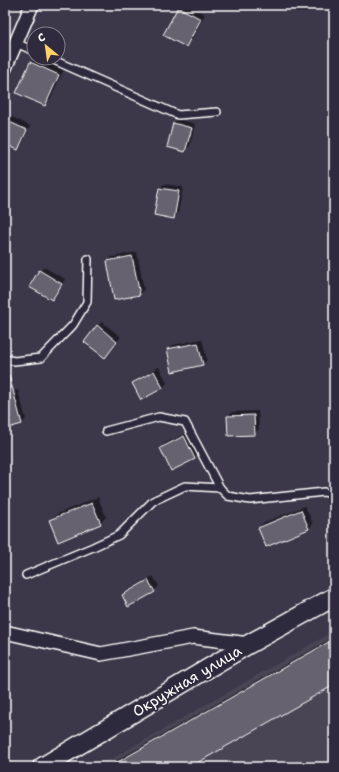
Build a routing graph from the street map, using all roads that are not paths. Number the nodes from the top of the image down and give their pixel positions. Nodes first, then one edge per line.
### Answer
1 (32, 5) edge
2 (16, 43) junction
3 (26, 47) edge
4 (66, 66) edge
5 (5, 68) edge
6 (217, 112) dead end
7 (88, 259) dead end
8 (5, 359) edge
9 (106, 431) dead end
10 (220, 488) junction
11 (334, 496) edge
12 (26, 575) dead end
13 (334, 597) edge
14 (5, 632) edge
15 (249, 644) junction
16 (42, 767) edge

1 - 2 street
2 - 3 lane
2 - 5 street
4 - 6 lane
7 - 8 lane
9 - 10 lane
10 - 11 lane
10 - 12 lane
13 - 15 main road, Окружная улица
14 - 15 street
15 - 16 main road, Окружная улица

